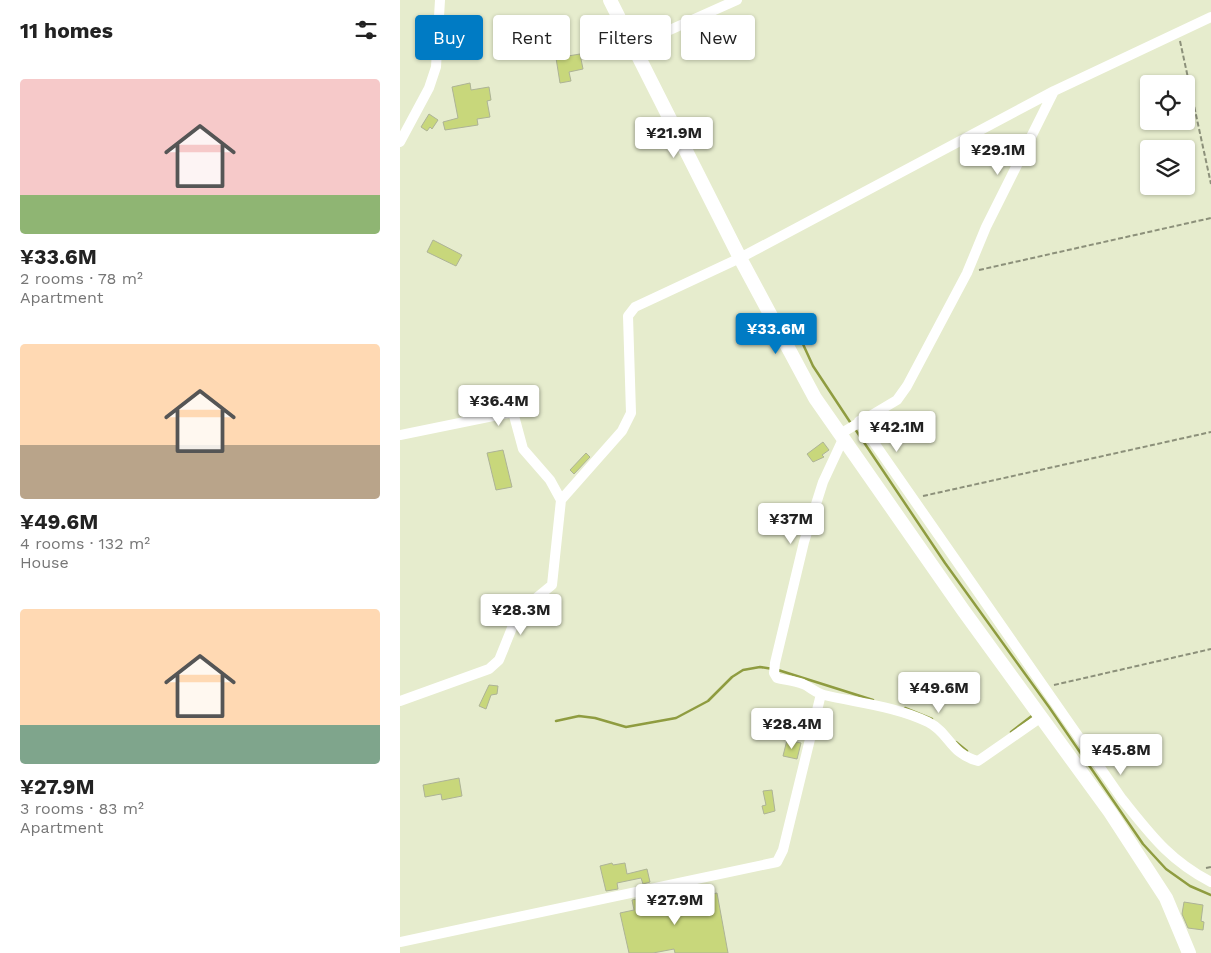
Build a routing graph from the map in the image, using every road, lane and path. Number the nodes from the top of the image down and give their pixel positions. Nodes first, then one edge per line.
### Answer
1 (440, 0) edge
2 (610, 0) edge
3 (737, 0) edge
4 (726, 3) edge
5 (618, 15) edge
6 (1211, 17) edge
7 (671, 29) edge
8 (1178, 32) junction
9 (641, 60) edge
10 (1054, 91) junction
11 (400, 142) edge
12 (1211, 184) edge
13 (1211, 218) edge
14 (740, 258) junction
15 (967, 272) junction
16 (858, 423) junction
17 (1211, 432) edge
18 (400, 435) edge
19 (843, 435) junction
20 (914, 498) junction
21 (561, 500) junction
22 (1211, 648) edge
23 (1044, 687) junction
24 (821, 694) junction
25 (400, 700) edge
26 (1040, 718) junction
27 (1211, 882) edge
28 (400, 942) edge
29 (1189, 953) edge

1 - 11 street
2 - 5 street
3 - 4 street
4 - 7 street
6 - 8 street
8 - 10 street
8 - 12 path
9 - 14 street
10 - 14 street
10 - 15 street
13 - 15 path
14 - 19 street
14 - 21 street
15 - 16 street
16 - 19 street
16 - 20 street
17 - 20 path
18 - 21 street
19 - 24 street
19 - 26 street
20 - 23 street
21 - 25 street
22 - 23 path
23 - 27 street
24 - 26 street
24 - 28 street
26 - 29 street

